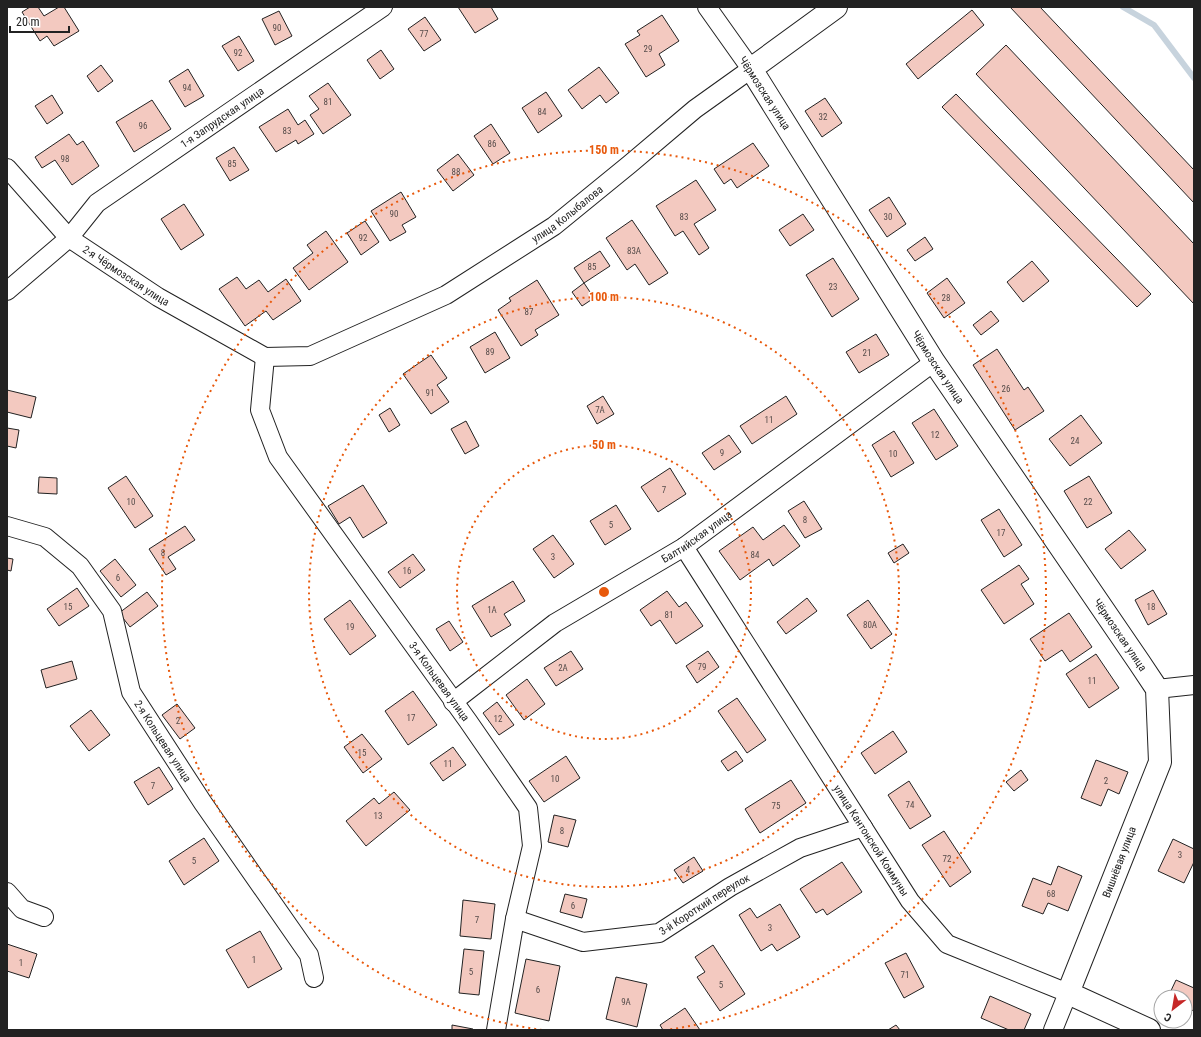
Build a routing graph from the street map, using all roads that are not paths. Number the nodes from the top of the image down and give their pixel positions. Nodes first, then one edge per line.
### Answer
1 (383, 7) edge
2 (707, 7) edge
3 (836, 7) edge
4 (751, 69) junction
5 (7, 168) edge
6 (70, 238) junction
7 (7, 291) edge
8 (265, 357) junction
9 (934, 362) junction
10 (7, 526) edge
11 (684, 547) junction
12 (1194, 685) edge
13 (1157, 689) junction
14 (453, 702) junction
15 (863, 827) junction
16 (7, 892) edge
17 (44, 917) dead end
18 (515, 919) junction
19 (314, 978) dead end
20 (1068, 993) junction
21 (496, 1030) edge
22 (1053, 1030) edge
23 (1150, 1030) edge

1 - 6 street, 1-я Запрудская улица
2 - 4 street, Чёрмозская улица
3 - 4 street, улица Колыбалова
4 - 8 street, улица Колыбалова
4 - 9 street, Чёрмозская улица
5 - 6 street, 2-я Чёрмозская улица
6 - 7 street, 1-я Запрудская улица
6 - 8 street, 2-я Чёрмозская улица
8 - 14 street, 3-я Кольцевая улица
9 - 11 street, Балтийская улица
9 - 13 street, Чёрмозская улица
10 - 19 street, 2-я Кольцевая улица
11 - 14 street, Балтийская улица
11 - 15 street, улица Кантонской Коммуны
12 - 13 street
13 - 20 street, Вишнёвая улица
14 - 18 street, 3-я Кольцевая улица
15 - 18 street, 3-й Короткий переулок
15 - 20 street, улица Кантонской Коммуны
16 - 17 street
18 - 21 street, 3-я Кольцевая улица
20 - 22 street, Вишнёвая улица
20 - 23 street, улица Кантонской Коммуны

